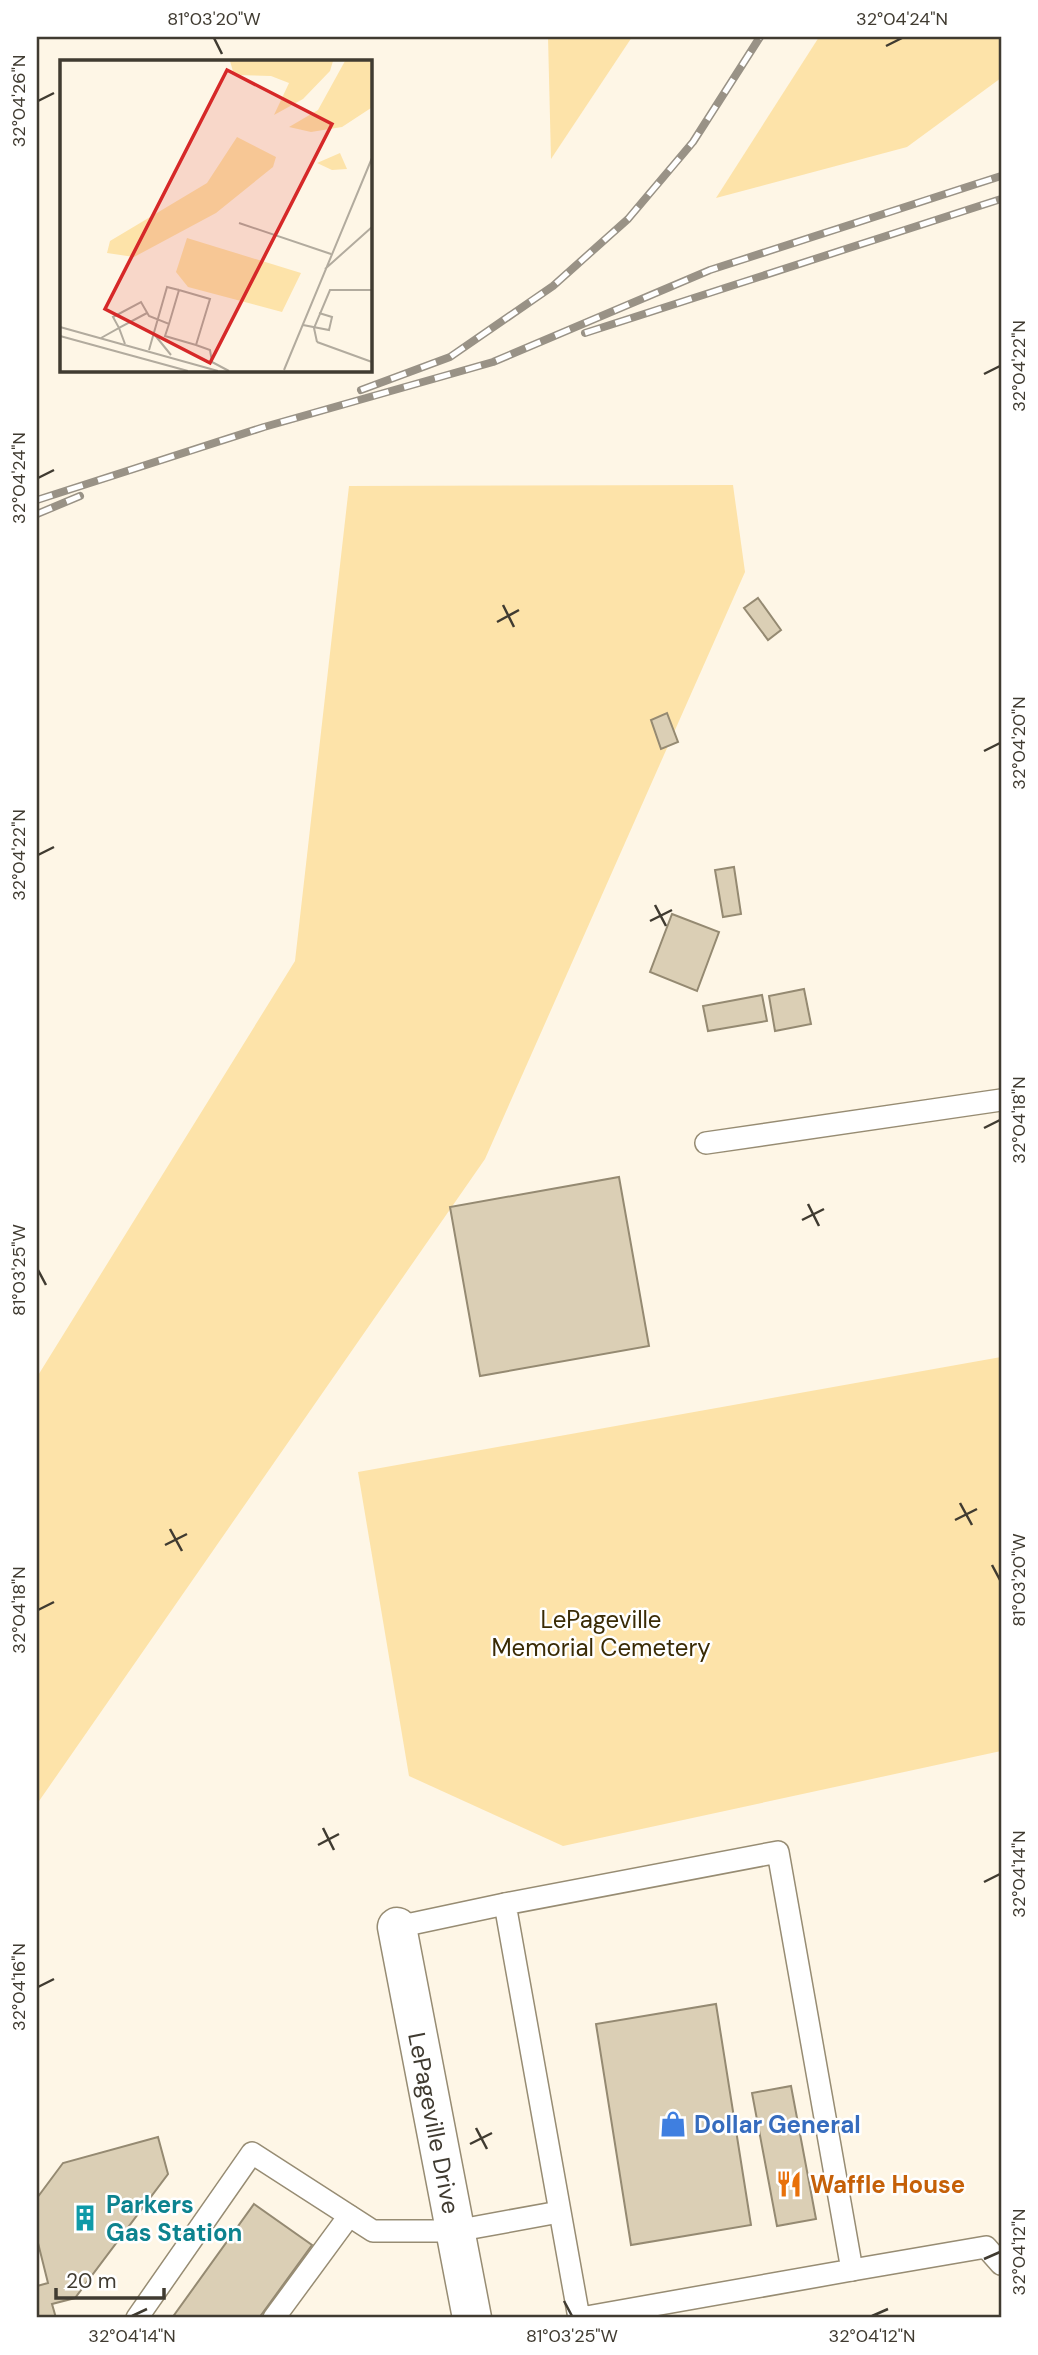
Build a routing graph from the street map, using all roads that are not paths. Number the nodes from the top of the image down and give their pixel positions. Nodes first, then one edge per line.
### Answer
1 (1001, 1100) edge
2 (706, 1143) dead end
3 (506, 1905) junction
4 (397, 1927) joint
5 (559, 2212) junction
6 (349, 2216) junction
7 (455, 2231) junction
8 (1001, 2264) edge
9 (852, 2270) junction
10 (138, 2318) edge
11 (274, 2318) edge
12 (472, 2318) edge
13 (580, 2318) edge

1 - 2 lane
3 - 4 lane
3 - 5 lane
3 - 9 lane
4 - 7 street, LePageville Drive
5 - 7 lane
5 - 13 lane
6 - 7 lane
6 - 10 lane
6 - 11 lane
7 - 12 street, LePageville Drive
8 - 9 lane
9 - 13 lane

